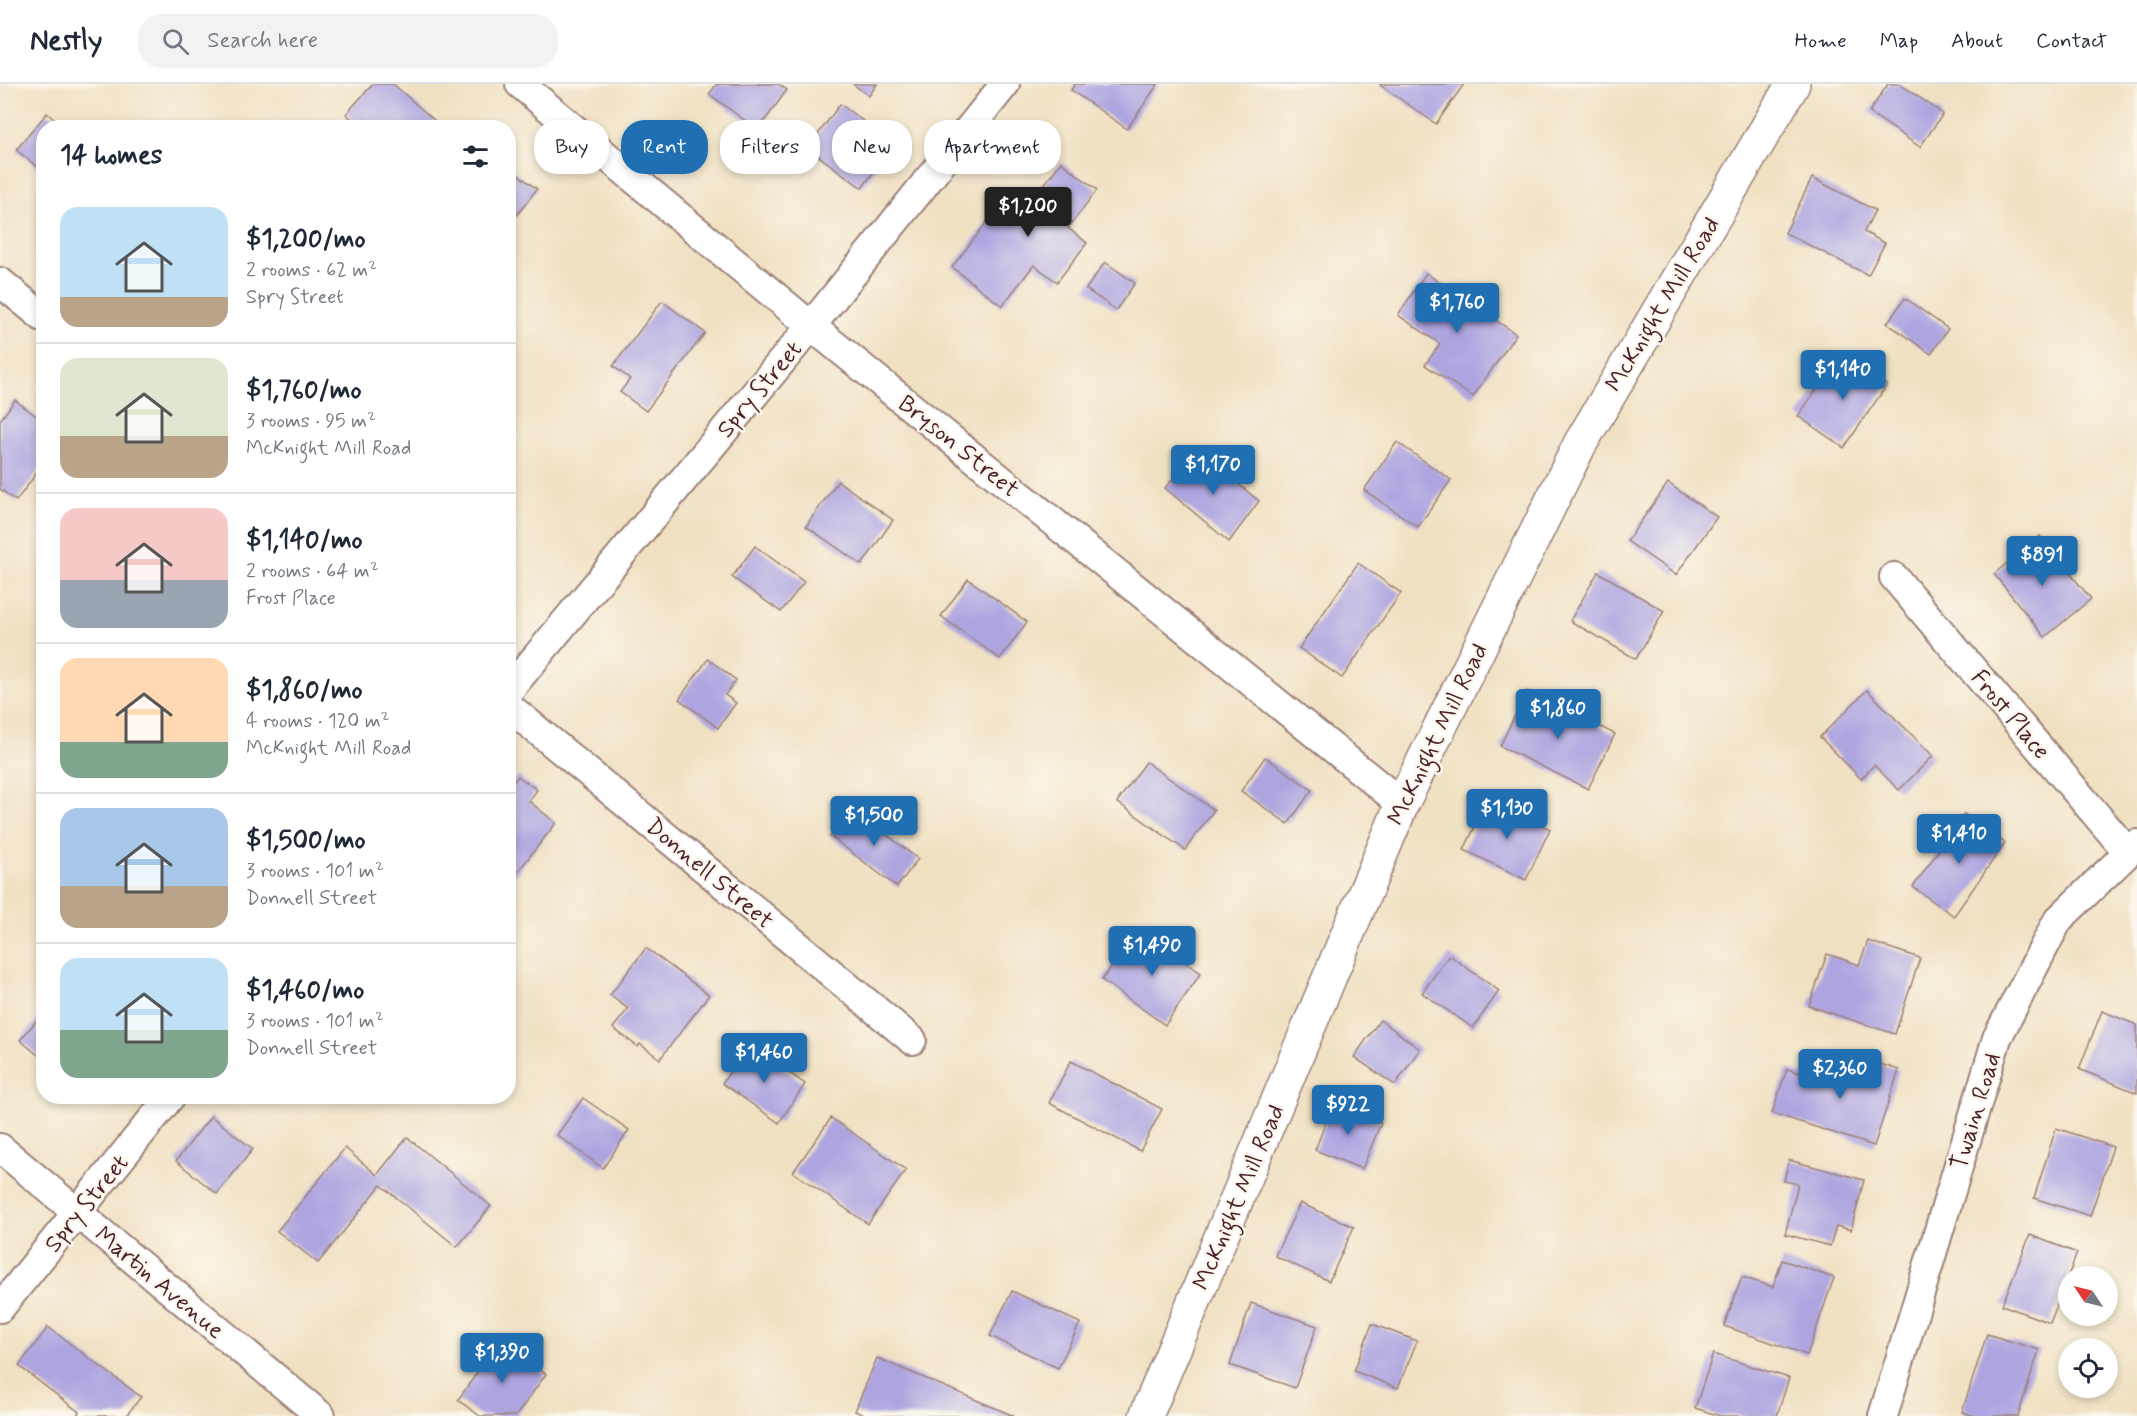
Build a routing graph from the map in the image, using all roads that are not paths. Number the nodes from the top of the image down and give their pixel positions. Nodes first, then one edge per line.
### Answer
1 (520, 84) edge
2 (1005, 84) edge
3 (1793, 84) edge
4 (0, 282) edge
5 (36, 311) edge
6 (811, 326) junction
7 (1894, 577) dead end
8 (516, 681) edge
9 (516, 713) edge
10 (1402, 804) junction
11 (2132, 848) edge
12 (912, 1040) dead end
13 (165, 1104) edge
14 (0, 1148) edge
15 (78, 1214) junction
16 (0, 1308) edge
17 (321, 1416) edge
18 (1146, 1416) edge
19 (1883, 1416) edge

1 - 6 street, Bryson Street
2 - 6 street, Spry Street
3 - 10 street, McKnight Mill Road
4 - 5 street
6 - 8 street, Spry Street
6 - 10 street, Bryson Street
7 - 11 street, Frost Place
9 - 12 street, Donnell Street
10 - 18 street, McKnight Mill Road
11 - 19 street, Twain Road
13 - 15 street, Spry Street
14 - 15 street, Martin Avenue
15 - 16 street, Spry Street
15 - 17 street, Martin Avenue

